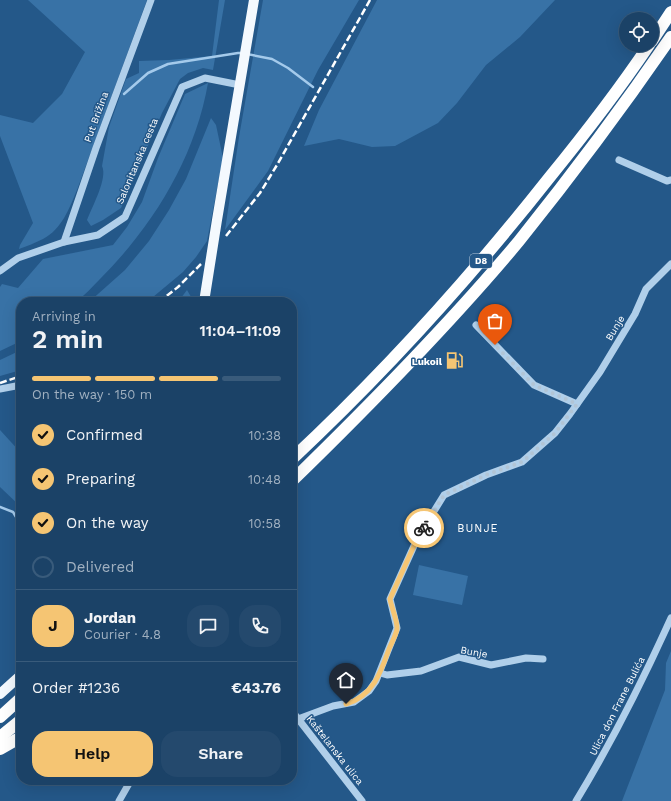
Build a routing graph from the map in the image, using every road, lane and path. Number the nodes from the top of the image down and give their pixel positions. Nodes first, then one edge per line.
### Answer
1 (150, 0) edge
2 (254, 0) edge
3 (671, 12) edge
4 (659, 30) edge
5 (671, 37) edge
6 (644, 52) edge
7 (240, 85) junction
8 (619, 160) dead end
9 (671, 180) edge
10 (64, 242) junction
11 (671, 264) edge
12 (0, 271) edge
13 (205, 297) edge
14 (476, 324) dead end
15 (16, 386) edge
16 (0, 390) edge
17 (577, 404) junction
18 (297, 454) edge
19 (297, 476) edge
20 (671, 618) edge
21 (543, 659) dead end
22 (380, 673) junction
23 (16, 680) edge
24 (0, 694) edge
25 (16, 703) edge
26 (0, 717) edge
27 (298, 719) joint
28 (16, 724) edge
29 (0, 737) edge
30 (16, 741) edge
31 (0, 749) edge
32 (128, 785) edge
33 (119, 801) edge
34 (362, 801) edge
35 (576, 801) edge

1 - 10 street, Put Brižina
2 - 7 main road
3 - 4 highway
5 - 19 highway, D8
6 - 18 highway, D8
7 - 10 street, Salonitanska cesta
7 - 13 main road
8 - 9 street
10 - 12 street, Salonitanska cesta
11 - 17 street, Bunje
14 - 17 street
15 - 16 street
17 - 22 street, Bunje
20 - 35 street, Ulica don Frane Bulića
21 - 22 street, Bunje
22 - 27 street, Bunje
23 - 24 main road
25 - 26 highway
27 - 34 street, Kaštelanska ulica
28 - 29 highway
30 - 31 highway
32 - 33 street

